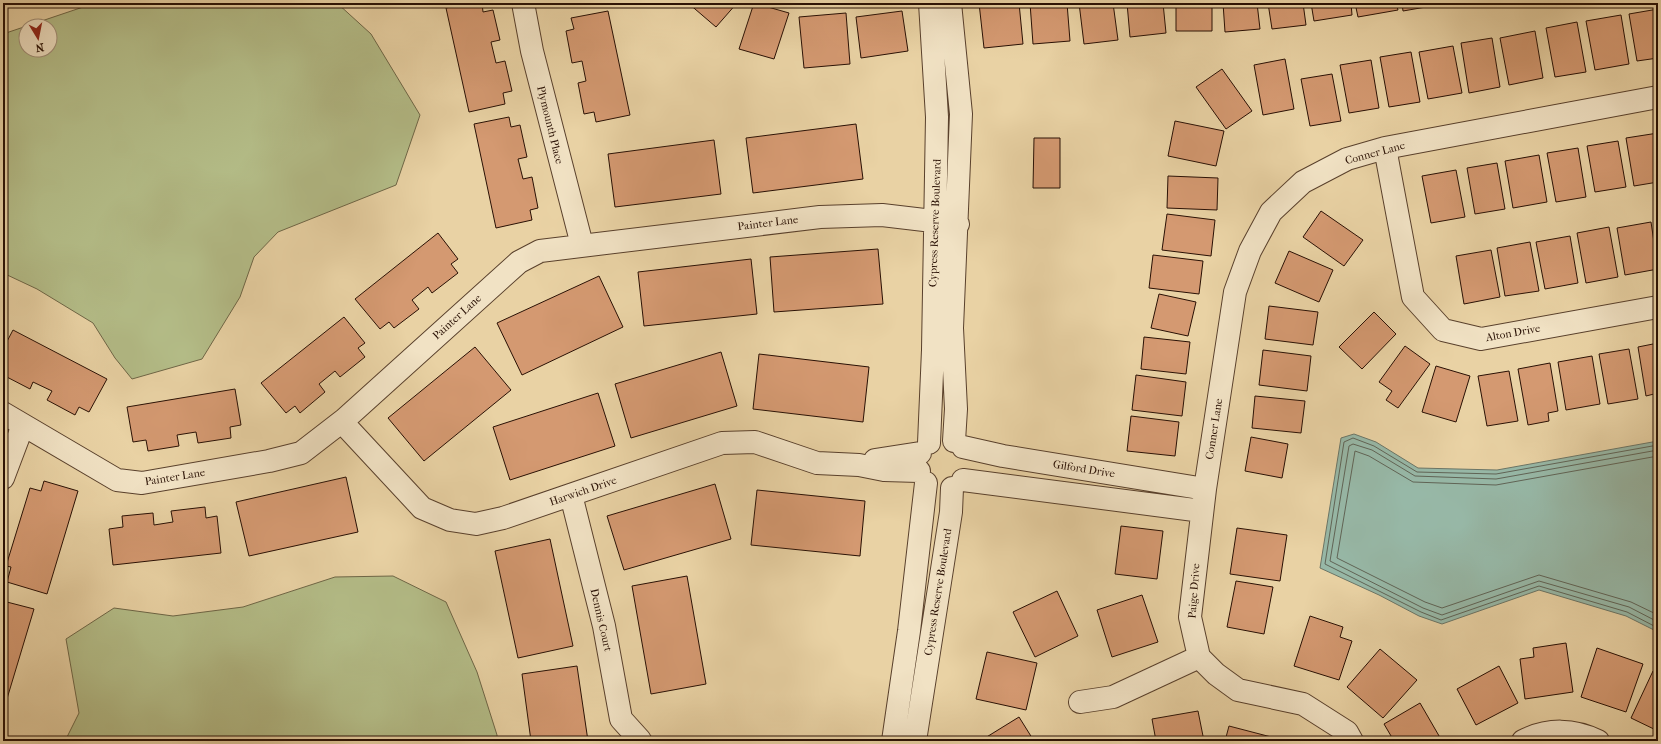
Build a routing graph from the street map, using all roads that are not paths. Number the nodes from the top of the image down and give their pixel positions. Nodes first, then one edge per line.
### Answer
1 (522, 3) edge
2 (930, 3) edge
3 (950, 3) edge
4 (1658, 97) edge
5 (1385, 148) junction
6 (936, 221) junction
7 (958, 224) junction
8 (582, 245) junction
9 (1658, 307) edge
10 (3, 413) edge
11 (342, 422) junction
12 (23, 425) junction
13 (958, 444) junction
14 (924, 463) junction
15 (3, 478) edge
16 (958, 484) junction
17 (1205, 489) junction
18 (571, 495) junction
19 (1202, 511) junction
20 (1199, 657) junction
21 (900, 690) junction
22 (922, 696) junction
23 (1080, 702) dead end
24 (640, 740) dead end
25 (893, 741) edge
26 (915, 741) edge
27 (1352, 741) edge
28 (1523, 741) edge
29 (1598, 741) edge

1 - 8 street, Plymounth Place
2 - 6 street, Cypress Reserve Boulevard
3 - 7 street, Cypress Reserve Boulevard
4 - 5 street, Conner Lane
5 - 9 street, Alton Drive
5 - 17 street, Conner Lane
6 - 7 street, Painter Lane
6 - 8 street, Painter Lane
6 - 14 street, Cypress Reserve Boulevard
7 - 13 street, Cypress Reserve Boulevard
8 - 11 street, Painter Lane
10 - 12 street, Painter Lane
11 - 12 street, Painter Lane
11 - 18 street, Harwich Drive
12 - 15 street
13 - 14 street
13 - 16 street
13 - 17 street, Gilford Drive
14 - 16 street
14 - 18 street, Harwich Drive
14 - 21 street, Cypress Reserve Boulevard
16 - 19 street
16 - 22 street, Cypress Reserve Boulevard
17 - 19 street, Paige Drive
18 - 24 street, Dennis Court
19 - 20 street, Paige Drive
20 - 23 street
20 - 27 street
21 - 22 street
21 - 25 street, Cypress Reserve Boulevard
22 - 26 street, Cypress Reserve Boulevard
28 - 29 street

